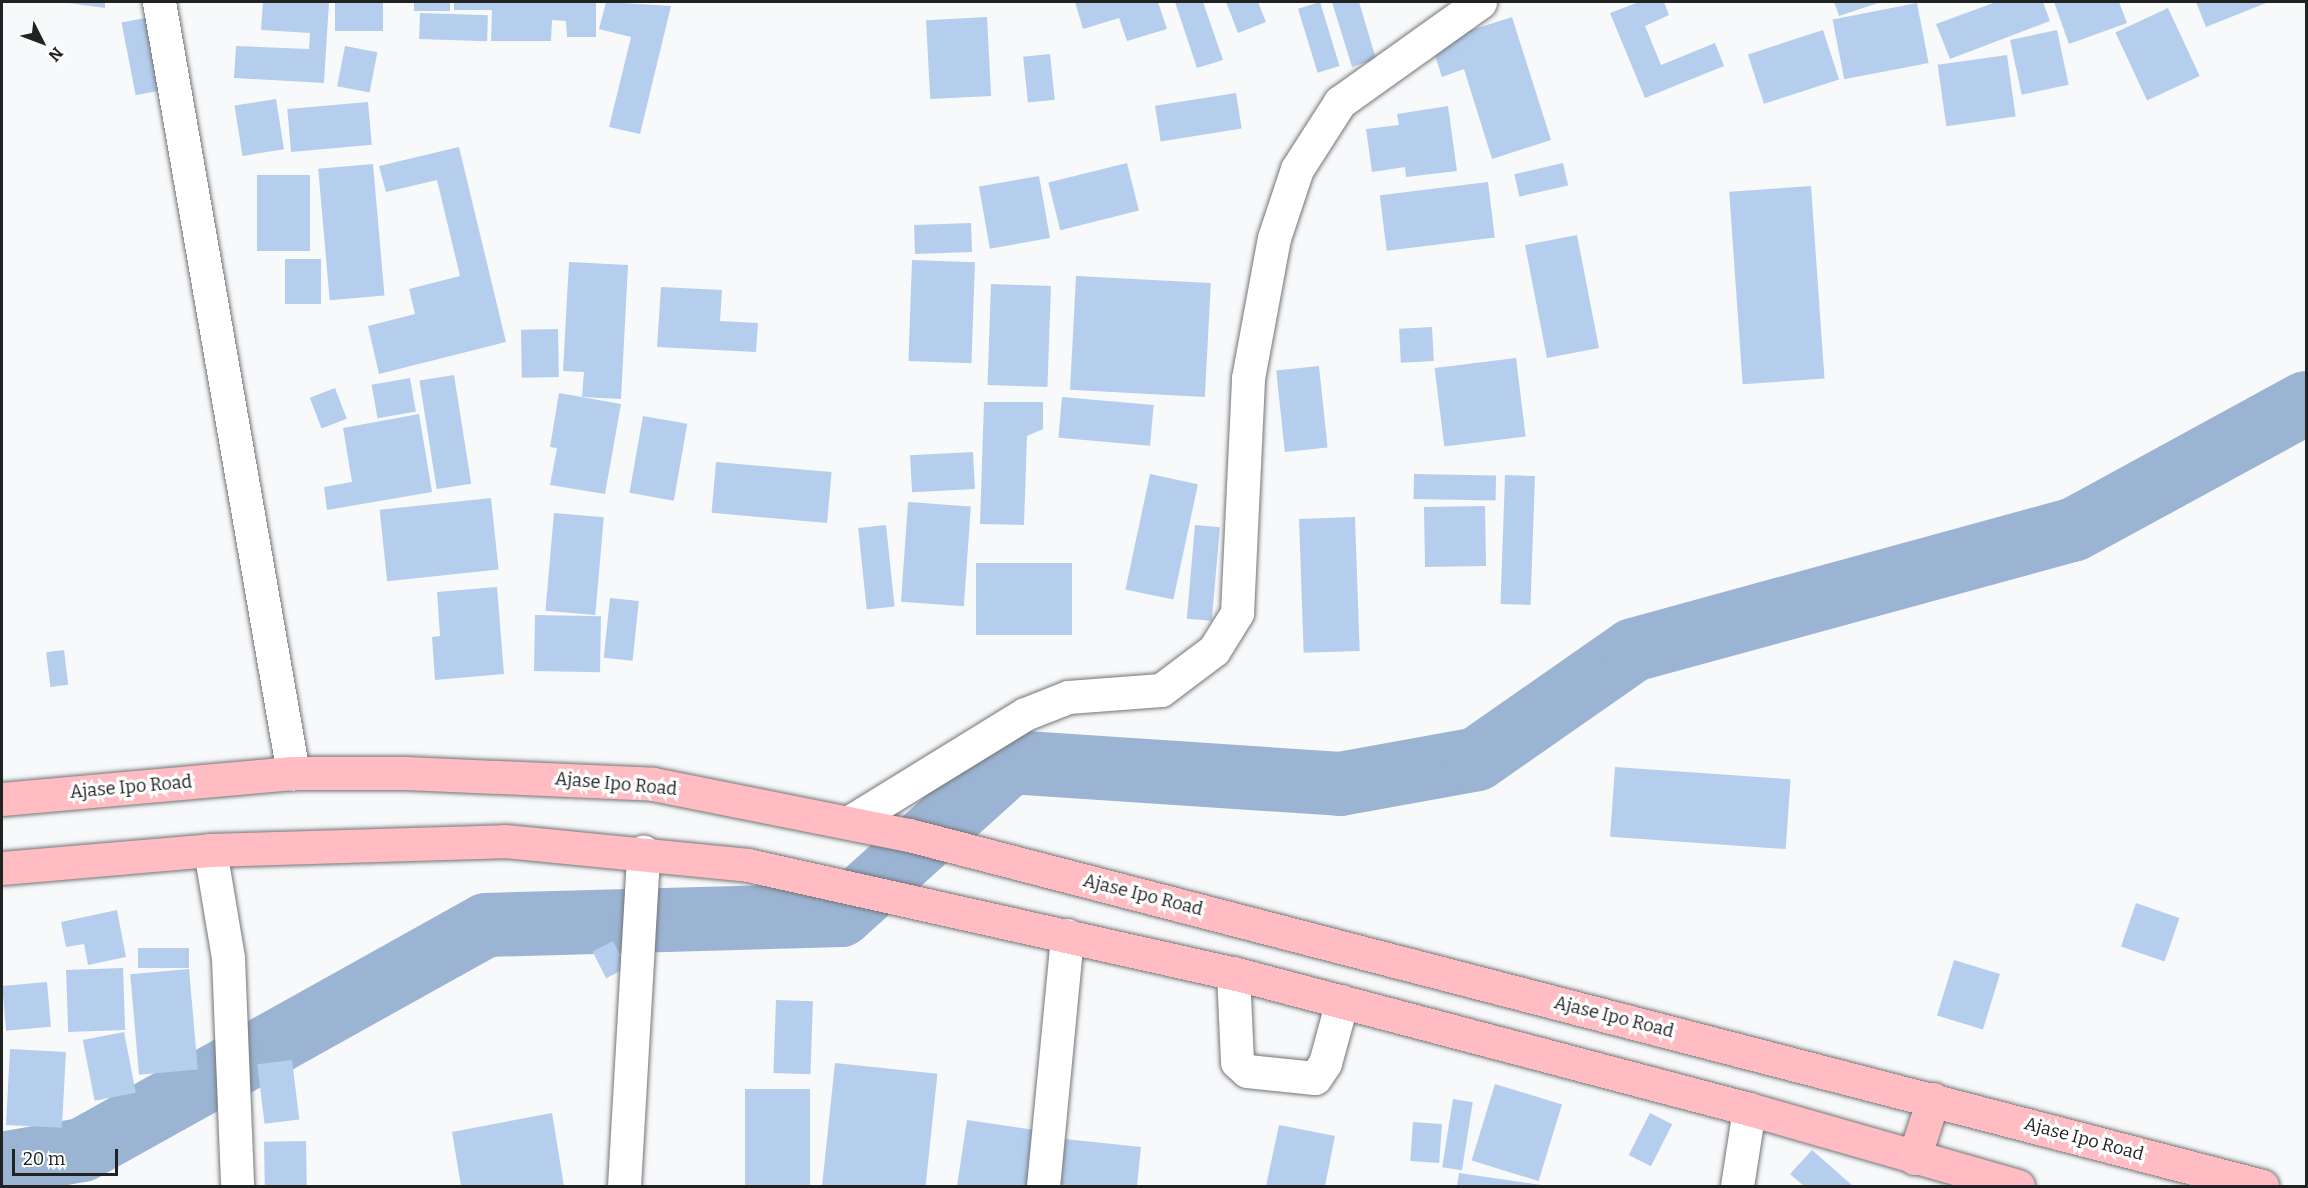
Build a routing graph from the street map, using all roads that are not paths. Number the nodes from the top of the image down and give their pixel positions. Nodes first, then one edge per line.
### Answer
1 (159, 2) edge
2 (1480, 2) edge
3 (293, 774) junction
4 (2, 799) edge
5 (850, 821) junction
6 (210, 850) junction
7 (642, 862) junction
8 (2, 868) edge
9 (1067, 935) junction
10 (1233, 973) junction
11 (1342, 1001) junction
12 (1933, 1100) junction
13 (1749, 1109) junction
14 (1914, 1158) junction
15 (237, 1186) edge
16 (624, 1186) edge
17 (1043, 1186) edge
18 (1737, 1186) edge
19 (2018, 1186) edge
20 (2262, 1186) edge

1 - 3 street
2 - 5 street
3 - 4 highway, Ajase Ipo Road
3 - 5 highway, Ajase Ipo Road
5 - 12 highway, Ajase Ipo Road
6 - 7 highway
6 - 8 highway
6 - 15 street
7 - 9 highway
7 - 16 street
9 - 10 highway
9 - 17 street
10 - 11 highway
10 - 11 street
11 - 13 highway
12 - 14 highway
12 - 20 highway, Ajase Ipo Road
13 - 14 highway
13 - 18 street
14 - 19 highway

